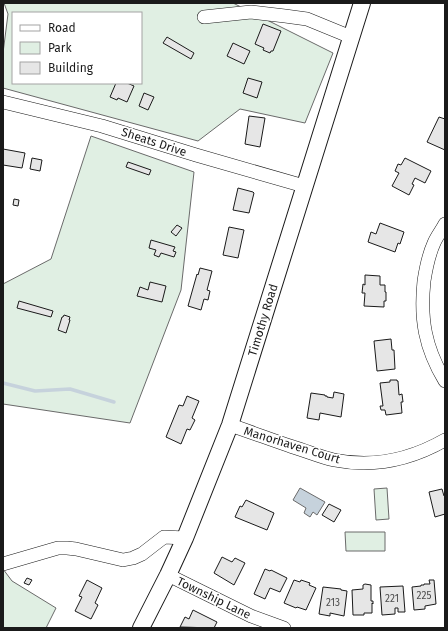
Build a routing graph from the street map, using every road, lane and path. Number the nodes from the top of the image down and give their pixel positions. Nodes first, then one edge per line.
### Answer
1 (362, 3) edge
2 (204, 17) dead end
3 (351, 37) junction
4 (3, 102) edge
5 (304, 186) junction
6 (445, 224) edge
7 (445, 381) edge
8 (230, 425) junction
9 (445, 440) edge
10 (185, 538) junction
11 (3, 564) edge
12 (168, 575) junction
13 (141, 628) edge
14 (284, 628) edge

1 - 3 main road, Timothy Road
2 - 3 street
3 - 5 main road, Timothy Road
4 - 5 street, Sheats Drive
5 - 8 main road, Timothy Road
6 - 7 street
8 - 9 street, Manorhaven Court
8 - 10 main road, Timothy Road
10 - 11 street
10 - 12 main road, Timothy Road
12 - 13 main road, Timothy Road
12 - 14 street, Township Lane

